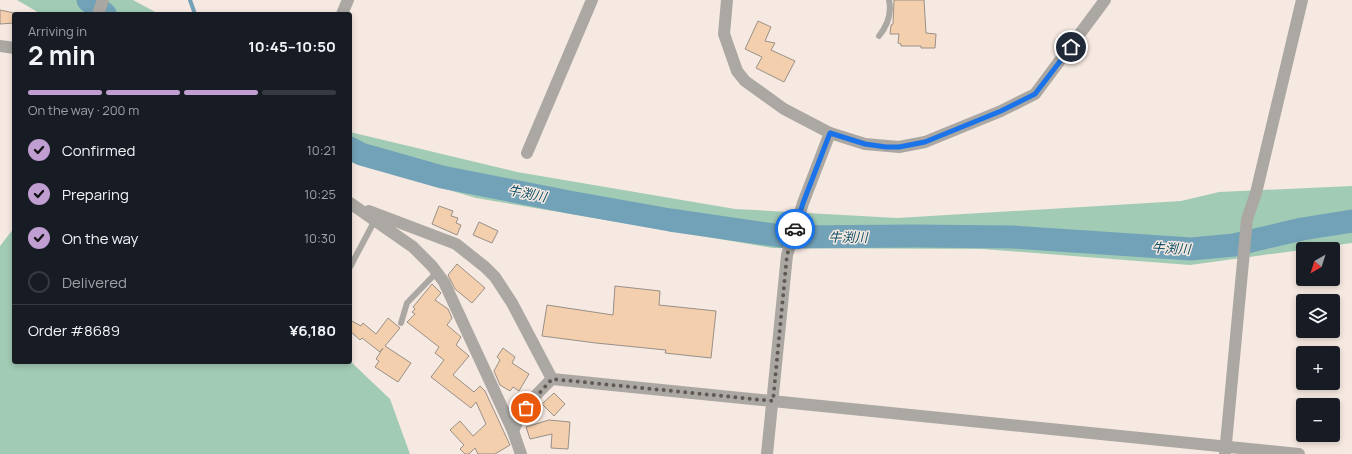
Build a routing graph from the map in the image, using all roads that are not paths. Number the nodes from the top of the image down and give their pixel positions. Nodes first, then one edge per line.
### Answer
1 (103, 0) edge
2 (348, 0) edge
3 (592, 0) edge
4 (727, 0) edge
5 (889, 0) edge
6 (1105, 0) edge
7 (1302, 0) edge
8 (99, 12) edge
9 (343, 12) edge
10 (878, 36) dead end
11 (0, 46) edge
12 (12, 48) edge
13 (830, 133) junction
14 (527, 154) dead end
15 (352, 204) edge
16 (375, 220) junction
17 (352, 263) edge
18 (437, 272) junction
19 (401, 323) dead end
20 (552, 379) junction
21 (773, 401) junction
22 (513, 431) junction
23 (1225, 450) edge
24 (521, 454) edge
25 (767, 454) edge
26 (1299, 454) edge

1 - 8 street
2 - 9 street
3 - 14 street
4 - 13 street
5 - 10 lane
6 - 13 street
7 - 23 street
11 - 12 street
13 - 21 street
15 - 16 street
15 - 20 street
16 - 17 lane
16 - 18 street
18 - 19 lane
18 - 22 street
20 - 21 street
20 - 22 street
21 - 23 street
21 - 25 street
22 - 24 street
23 - 26 street

